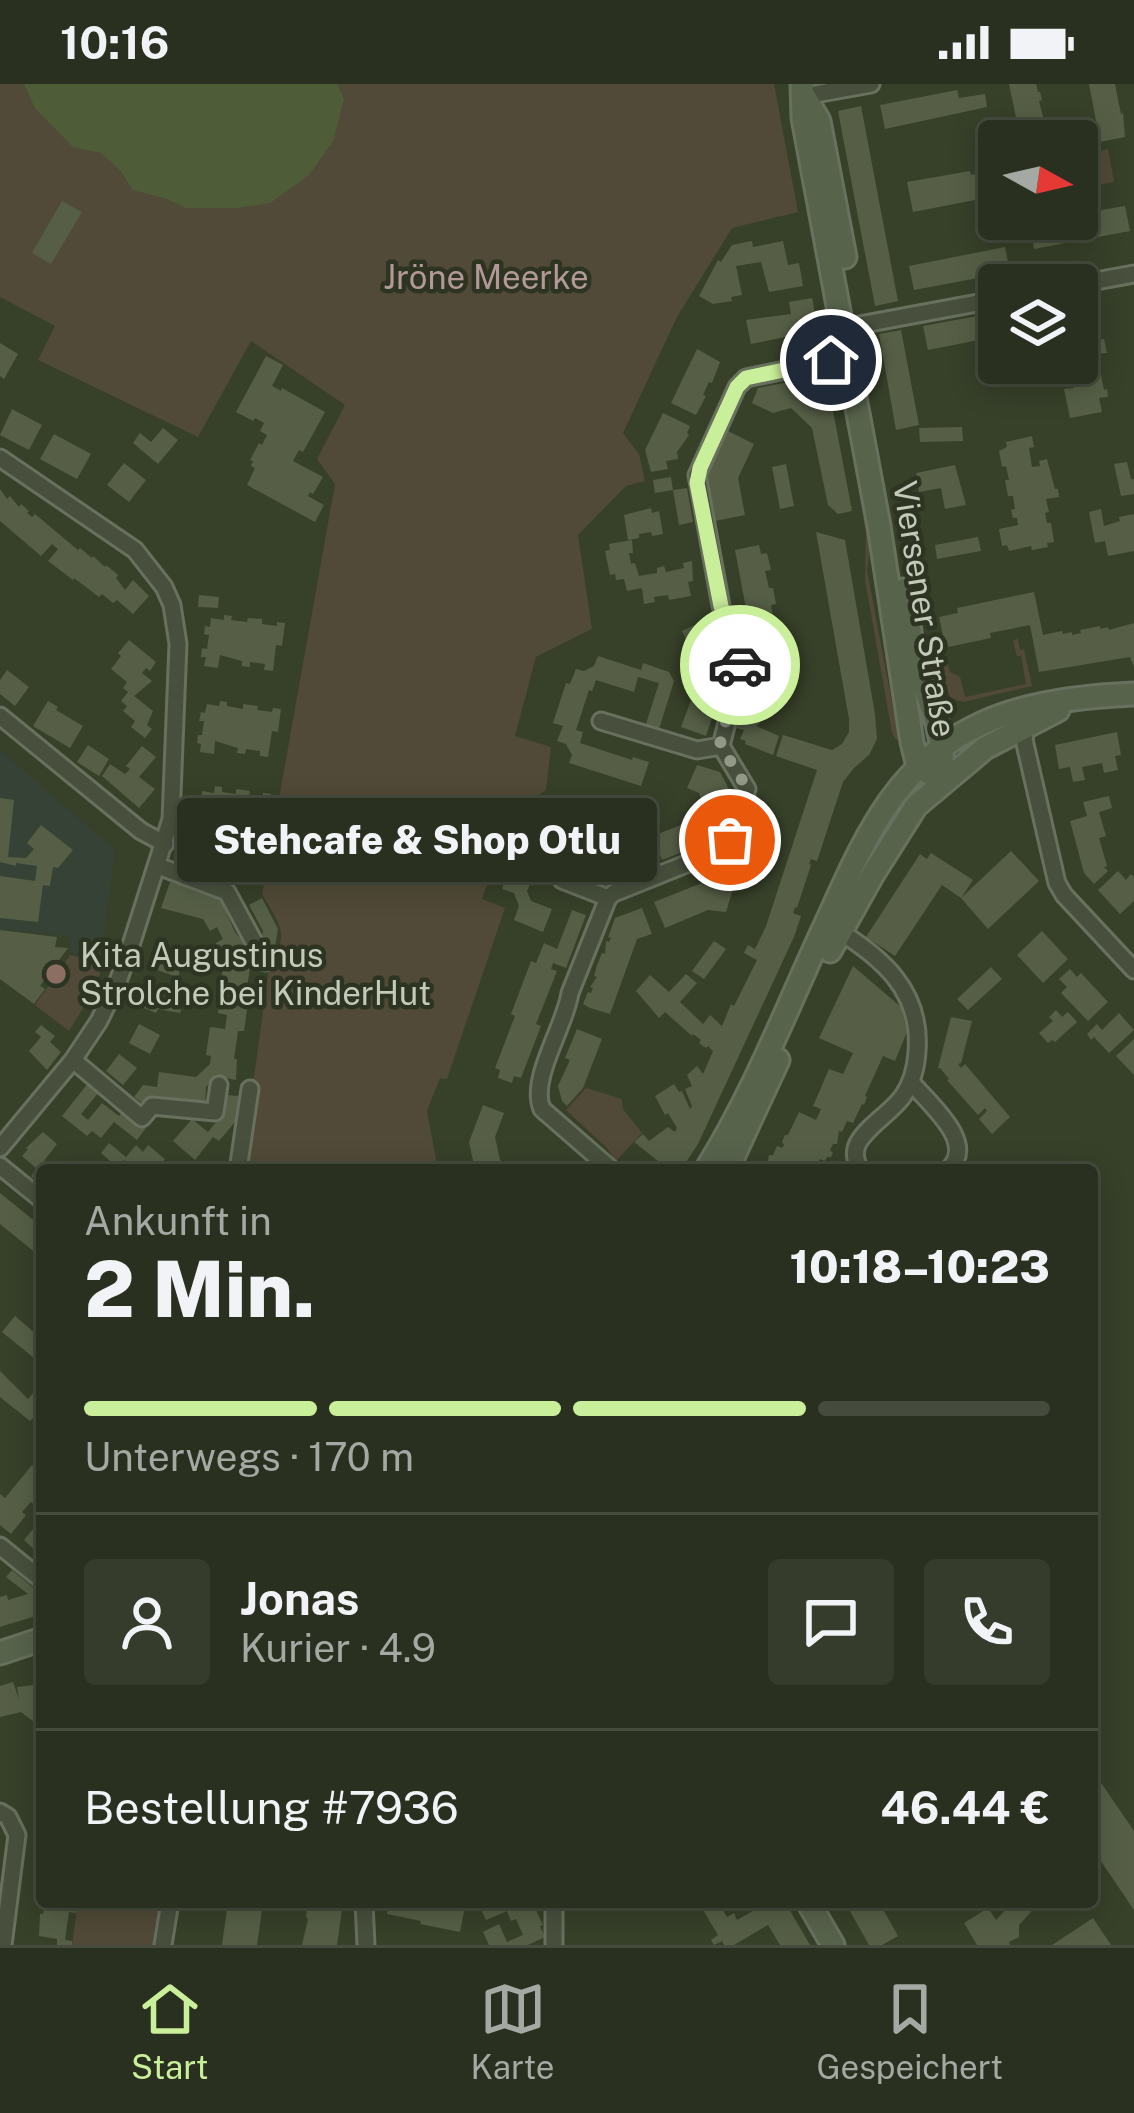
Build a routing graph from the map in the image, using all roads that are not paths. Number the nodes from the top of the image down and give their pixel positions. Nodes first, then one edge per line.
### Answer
1 (871, 84) edge
2 (803, 90) edge
3 (1134, 274) edge
4 (1098, 281) edge
5 (978, 303) edge
6 (850, 326) junction
7 (855, 355) junction
8 (0, 458) edge
9 (1134, 694) edge
10 (1080, 700) junction
11 (1040, 704) junction
12 (0, 716) edge
13 (601, 721) dead end
14 (1024, 726) junction
15 (721, 746) junction
16 (941, 747) junction
17 (918, 766) junction
18 (943, 782) junction
19 (165, 844) junction
20 (158, 866) junction
21 (562, 880) dead end
22 (608, 898) junction
23 (832, 928) junction
24 (265, 962) dead end
25 (1134, 970) edge
26 (74, 1060) junction
27 (911, 1082) junction
28 (219, 1085) dead end
29 (250, 1089) dead end
30 (0, 1148) edge
31 (239, 1164) edge
32 (604, 1164) edge
33 (709, 1164) edge
34 (730, 1164) edge
35 (858, 1164) edge
36 (953, 1164) edge
37 (0, 1166) edge
38 (36, 1195) edge
39 (0, 1546) edge
40 (36, 1575) edge
41 (36, 1642) edge
42 (0, 1653) edge
43 (4, 1815) edge
44 (169, 1908) edge
45 (364, 1908) edge
46 (554, 1908) edge
47 (811, 1908) edge
48 (2, 1945) edge
49 (164, 1945) edge
50 (366, 1945) edge
51 (554, 1945) edge
52 (833, 1945) edge

1 - 2 street
2 - 6 main road, Viersener Straße
3 - 4 street
5 - 6 street
6 - 7 main road, Viersener Straße
7 - 15 street
7 - 16 main road, Viersener Straße
7 - 17 main road, Viersener Straße
8 - 19 street
9 - 10 main road
10 - 11 main road
10 - 14 main road
11 - 14 street
11 - 16 main road
12 - 19 street
13 - 15 street
14 - 18 main road
14 - 25 street
15 - 22 street
16 - 17 main road
16 - 18 main road, Viersener Straße
17 - 18 main road, Viersener Straße
17 - 23 main road
18 - 23 main road
19 - 20 street
20 - 24 street
20 - 26 street
21 - 22 street
22 - 32 street
23 - 27 street
23 - 33 main road
23 - 34 main road
26 - 28 street
26 - 30 street
27 - 35 street
27 - 36 street
29 - 31 street
37 - 38 street
39 - 40 street
41 - 42 main road
43 - 48 street
44 - 49 street
45 - 50 street
46 - 51 street
47 - 52 main road

